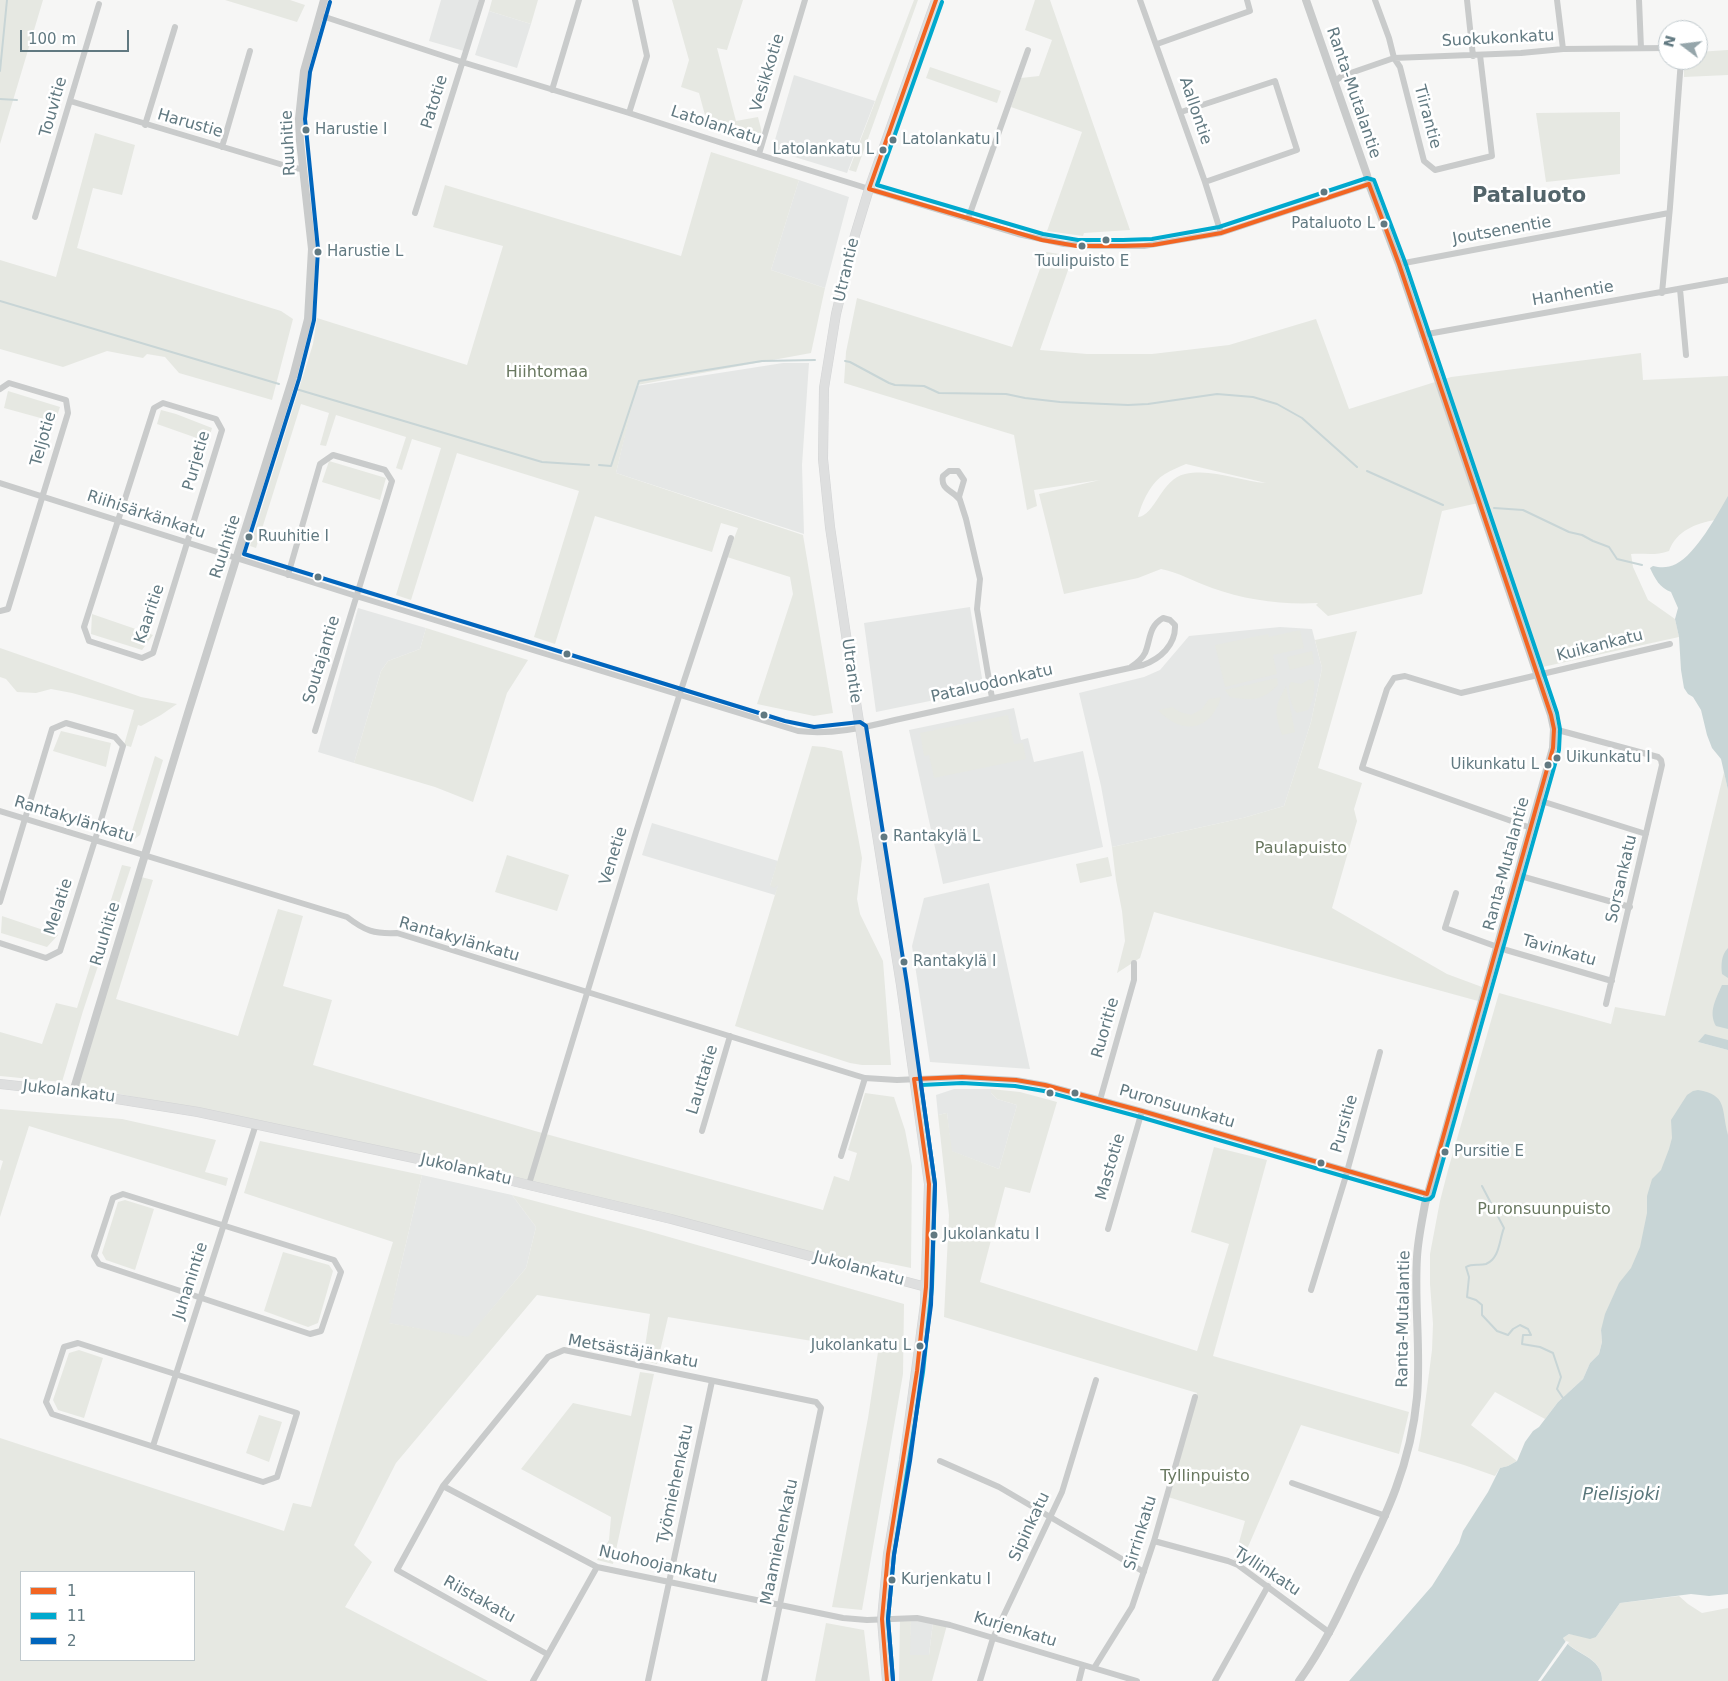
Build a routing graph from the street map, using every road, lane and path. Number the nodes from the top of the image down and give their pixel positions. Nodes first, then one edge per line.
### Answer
1 (324, 0) edge
2 (482, 0) edge
3 (579, 0) edge
4 (635, 0) edge
5 (804, 0) edge
6 (936, 0) edge
7 (1140, 0) edge
8 (1247, 0) edge
9 (1306, 0) edge
10 (1375, 0) edge
11 (1467, 0) edge
12 (1557, 0) edge
13 (1639, 0) edge
14 (98, 4) dead end
15 (319, 15) junction
16 (174, 27) dead end
17 (1157, 44) junction
18 (1641, 48) junction
19 (1658, 48) edge
20 (1563, 49) junction
21 (1028, 50) dead end
22 (250, 51) dead end
23 (1477, 56) junction
24 (1394, 58) junction
25 (462, 62) junction
26 (1680, 70) edge
27 (1335, 81) junction
28 (552, 90) junction
29 (70, 101) junction
30 (1181, 112) junction
31 (629, 113) junction
32 (145, 124) junction
33 (222, 147) junction
34 (759, 154) junction
35 (303, 169) junction
36 (1206, 182) junction
37 (1369, 184) junction
38 (869, 189) junction
39 (415, 213) dead end
40 (1669, 213) junction
41 (35, 217) dead end
42 (968, 218) junction
43 (1221, 233) junction
44 (1399, 264) junction
45 (1728, 280) edge
46 (1680, 290) junction
47 (1662, 293) junction
48 (1422, 335) junction
49 (1686, 355) dead end
50 (0, 389) edge
51 (0, 483) edge
52 (962, 486) junction
53 (950, 491) junction
54 (42, 496) junction
55 (960, 500) junction
56 (118, 520) junction
57 (731, 538) dead end
58 (187, 542) junction
59 (236, 558) junction
60 (288, 575) junction
61 (356, 596) junction
62 (0, 611) edge
63 (1670, 644) dead end
64 (1131, 667) junction
65 (1538, 675) junction
66 (680, 694) junction
67 (992, 698) junction
68 (860, 728) junction
69 (1554, 729) junction
70 (315, 731) dead end
71 (1538, 800) junction
72 (0, 811) edge
73 (26, 819) junction
74 (1531, 828) junction
75 (1646, 834) junction
76 (96, 840) junction
77 (144, 856) junction
78 (1517, 875) junction
79 (1456, 894) dead end
80 (0, 902) edge
81 (1630, 907) junction
82 (0, 943) edge
83 (1498, 947) junction
84 (1134, 963) dead end
85 (1612, 981) junction
86 (588, 992) junction
87 (1606, 1004) dead end
88 (730, 1036) junction
89 (1380, 1052) dead end
90 (866, 1078) junction
91 (914, 1079) junction
92 (0, 1084) edge
93 (73, 1092) junction
94 (1100, 1100) junction
95 (1142, 1111) junction
96 (256, 1124) junction
97 (702, 1131) dead end
98 (840, 1156) dead end
99 (1347, 1171) junction
100 (528, 1184) junction
101 (1427, 1194) junction
102 (224, 1225) junction
103 (1108, 1230) dead end
104 (926, 1287) junction
105 (1311, 1290) dead end
106 (200, 1298) junction
107 (176, 1375) junction
108 (1096, 1380) dead end
109 (712, 1381) junction
110 (1195, 1397) dead end
111 (821, 1408) joint
112 (153, 1446) junction
113 (940, 1461) dead end
114 (1292, 1483) dead end
115 (443, 1486) junction
116 (1051, 1516) junction
117 (1386, 1516) junction
118 (1154, 1541) junction
119 (596, 1568) junction
120 (397, 1570) joint
121 (1144, 1572) junction
122 (669, 1582) junction
123 (1268, 1586) junction
124 (781, 1606) junction
125 (882, 1619) junction
126 (1330, 1633) junction
127 (993, 1638) junction
128 (548, 1654) junction
129 (1083, 1665) junction
130 (1094, 1668) junction
131 (533, 1681) edge
132 (648, 1681) edge
133 (764, 1681) edge
134 (887, 1681) edge
135 (980, 1681) edge
136 (1079, 1681) edge
137 (1137, 1681) edge
138 (1215, 1681) edge
139 (1299, 1681) edge

1 - 15 street, Ruuhitie
2 - 25 street, Patotie
3 - 28 street
4 - 31 street
5 - 34 street, Vesikkotie
6 - 38 main road, Utrantie
7 - 17 street, Aallontie
8 - 17 street
9 - 27 street, Ranta-Mutalantie
10 - 24 street
11 - 23 street
12 - 20 street
13 - 18 street
14 - 29 street, Touvitie
15 - 25 street, Latolankatu
15 - 35 street, Ruuhitie
16 - 32 street
17 - 30 street, Aallontie
18 - 19 street, Suokukonkatu
18 - 20 street, Suokukonkatu
20 - 23 street, Suokukonkatu
21 - 42 street
22 - 33 street
23 - 24 street, Suokukonkatu
23 - 24 street, Tiirantie
24 - 27 street, Suokukonkatu
25 - 28 street, Latolankatu
25 - 39 street, Patotie
26 - 40 street
27 - 37 street, Ranta-Mutalantie
28 - 31 street, Latolankatu
29 - 32 street, Harustie
29 - 41 street, Touvitie
30 - 36 street, Aallontie
30 - 36 street
31 - 34 street, Latolankatu
32 - 33 street, Harustie
33 - 35 street, Harustie
34 - 38 street, Latolankatu
35 - 59 street, Ruuhitie
36 - 43 street, Aallontie
37 - 43 street, Latolankatu
37 - 44 street, Ranta-Mutalantie
38 - 42 street, Latolankatu
38 - 68 main road, Utrantie
40 - 44 street, Joutsenentie
40 - 47 street
42 - 43 street, Latolankatu
44 - 48 street, Ranta-Mutalantie
45 - 46 street, Hanhentie
46 - 47 street, Hanhentie
46 - 49 street
47 - 48 street, Hanhentie
48 - 65 street, Ranta-Mutalantie
50 - 54 street, Teljotie
51 - 54 street, Riihisärkänkatu
52 - 53 street
52 - 53 street
52 - 55 street
53 - 55 street
54 - 56 street, Riihisärkänkatu
54 - 62 street
55 - 67 street
56 - 58 street, Riihisärkänkatu
56 - 58 street, Kaaritie
56 - 58 street, Purjetie
57 - 66 street, Venetie
58 - 59 street, Riihisärkänkatu
59 - 60 street, Riihisärkänkatu
59 - 77 street, Ruuhitie
60 - 61 street, Riihisärkänkatu
60 - 61 street, Soutajantie
61 - 66 street, Riihisärkänkatu
61 - 70 street, Soutajantie
63 - 65 street, Kuikankatu
64 - 64 street, Pataluodonkatu
64 - 67 street, Pataluodonkatu
65 - 69 street, Ranta-Mutalantie
65 - 74 street, Kuikankatu
66 - 68 street, Riihisärkänkatu
66 - 86 street, Venetie
67 - 68 street, Pataluodonkatu
68 - 91 main road, Utrantie
69 - 71 street, Ranta-Mutalantie
69 - 75 street, Sorsankatu
71 - 74 street, Ranta-Mutalantie
71 - 75 street
72 - 73 street, Rantakylänkatu
73 - 76 street, Rantakylänkatu
73 - 76 street, Melatie
73 - 80 street
74 - 78 street, Ranta-Mutalantie
75 - 81 street, Sorsankatu
76 - 77 street, Rantakylänkatu
76 - 82 street, Melatie
77 - 86 street, Rantakylänkatu
77 - 93 street, Ruuhitie
78 - 81 street
78 - 83 street, Ranta-Mutalantie
79 - 83 street, Tavinkatu
81 - 85 street, Sorsankatu
83 - 85 street, Tavinkatu
83 - 101 street, Ranta-Mutalantie
84 - 94 street, Ruoritie
85 - 87 street, Sorsankatu
86 - 88 street, Rantakylänkatu
86 - 100 street, Venetie
88 - 90 street, Rantakylänkatu
88 - 97 street, Lauttatie
89 - 99 street, Pursitie
90 - 91 street, Rantakylänkatu
90 - 98 street
91 - 94 street, Puronsuunkatu
91 - 104 main road, Utrantie
92 - 93 main road, Jukolankatu
93 - 96 main road, Jukolankatu
94 - 95 street, Puronsuunkatu
95 - 99 street, Puronsuunkatu
95 - 103 street, Mastotie
96 - 100 main road, Jukolankatu
96 - 102 street, Juhanintie
99 - 101 street, Puronsuunkatu
99 - 105 street, Pursitie
100 - 104 main road, Jukolankatu
101 - 117 street, Ranta-Mutalantie
102 - 106 street, Juhanintie
102 - 106 street
102 - 106 street
104 - 125 main road, Utrantie
106 - 107 street, Juhanintie
107 - 112 street, Juhanintie
107 - 112 street
107 - 112 street
108 - 116 street, Sipinkatu
109 - 111 street, Metsästäjänkatu
109 - 115 street, Metsästäjänkatu
109 - 122 street, Työmiehenkatu
110 - 118 street, Sirrinkatu
111 - 124 street, Maamiehenkatu
113 - 116 street
114 - 117 street
115 - 119 street, Nuohoojankatu
115 - 120 street, Metsästäjänkatu
116 - 121 street
116 - 127 street, Sipinkatu
117 - 126 street, Ranta-Mutalantie
118 - 121 street, Sirrinkatu
118 - 123 street, Tyllinkatu
119 - 122 street, Nuohoojankatu
119 - 128 street
120 - 128 street, Riistakatu
121 - 130 street, Sirrinkatu
122 - 124 street, Nuohoojankatu
122 - 132 street, Työmiehenkatu
123 - 126 street, Tyllinkatu
123 - 138 street
124 - 125 street, Nuohoojankatu
124 - 133 street, Maamiehenkatu
125 - 127 street, Kurjenkatu
125 - 134 main road, Utrantie
126 - 139 street, Ranta-Mutalantie
127 - 129 street, Kurjenkatu
127 - 135 street, Sipinkatu
128 - 131 street
129 - 130 street, Kurjenkatu
129 - 136 street
130 - 137 street, Kurjenkatu

